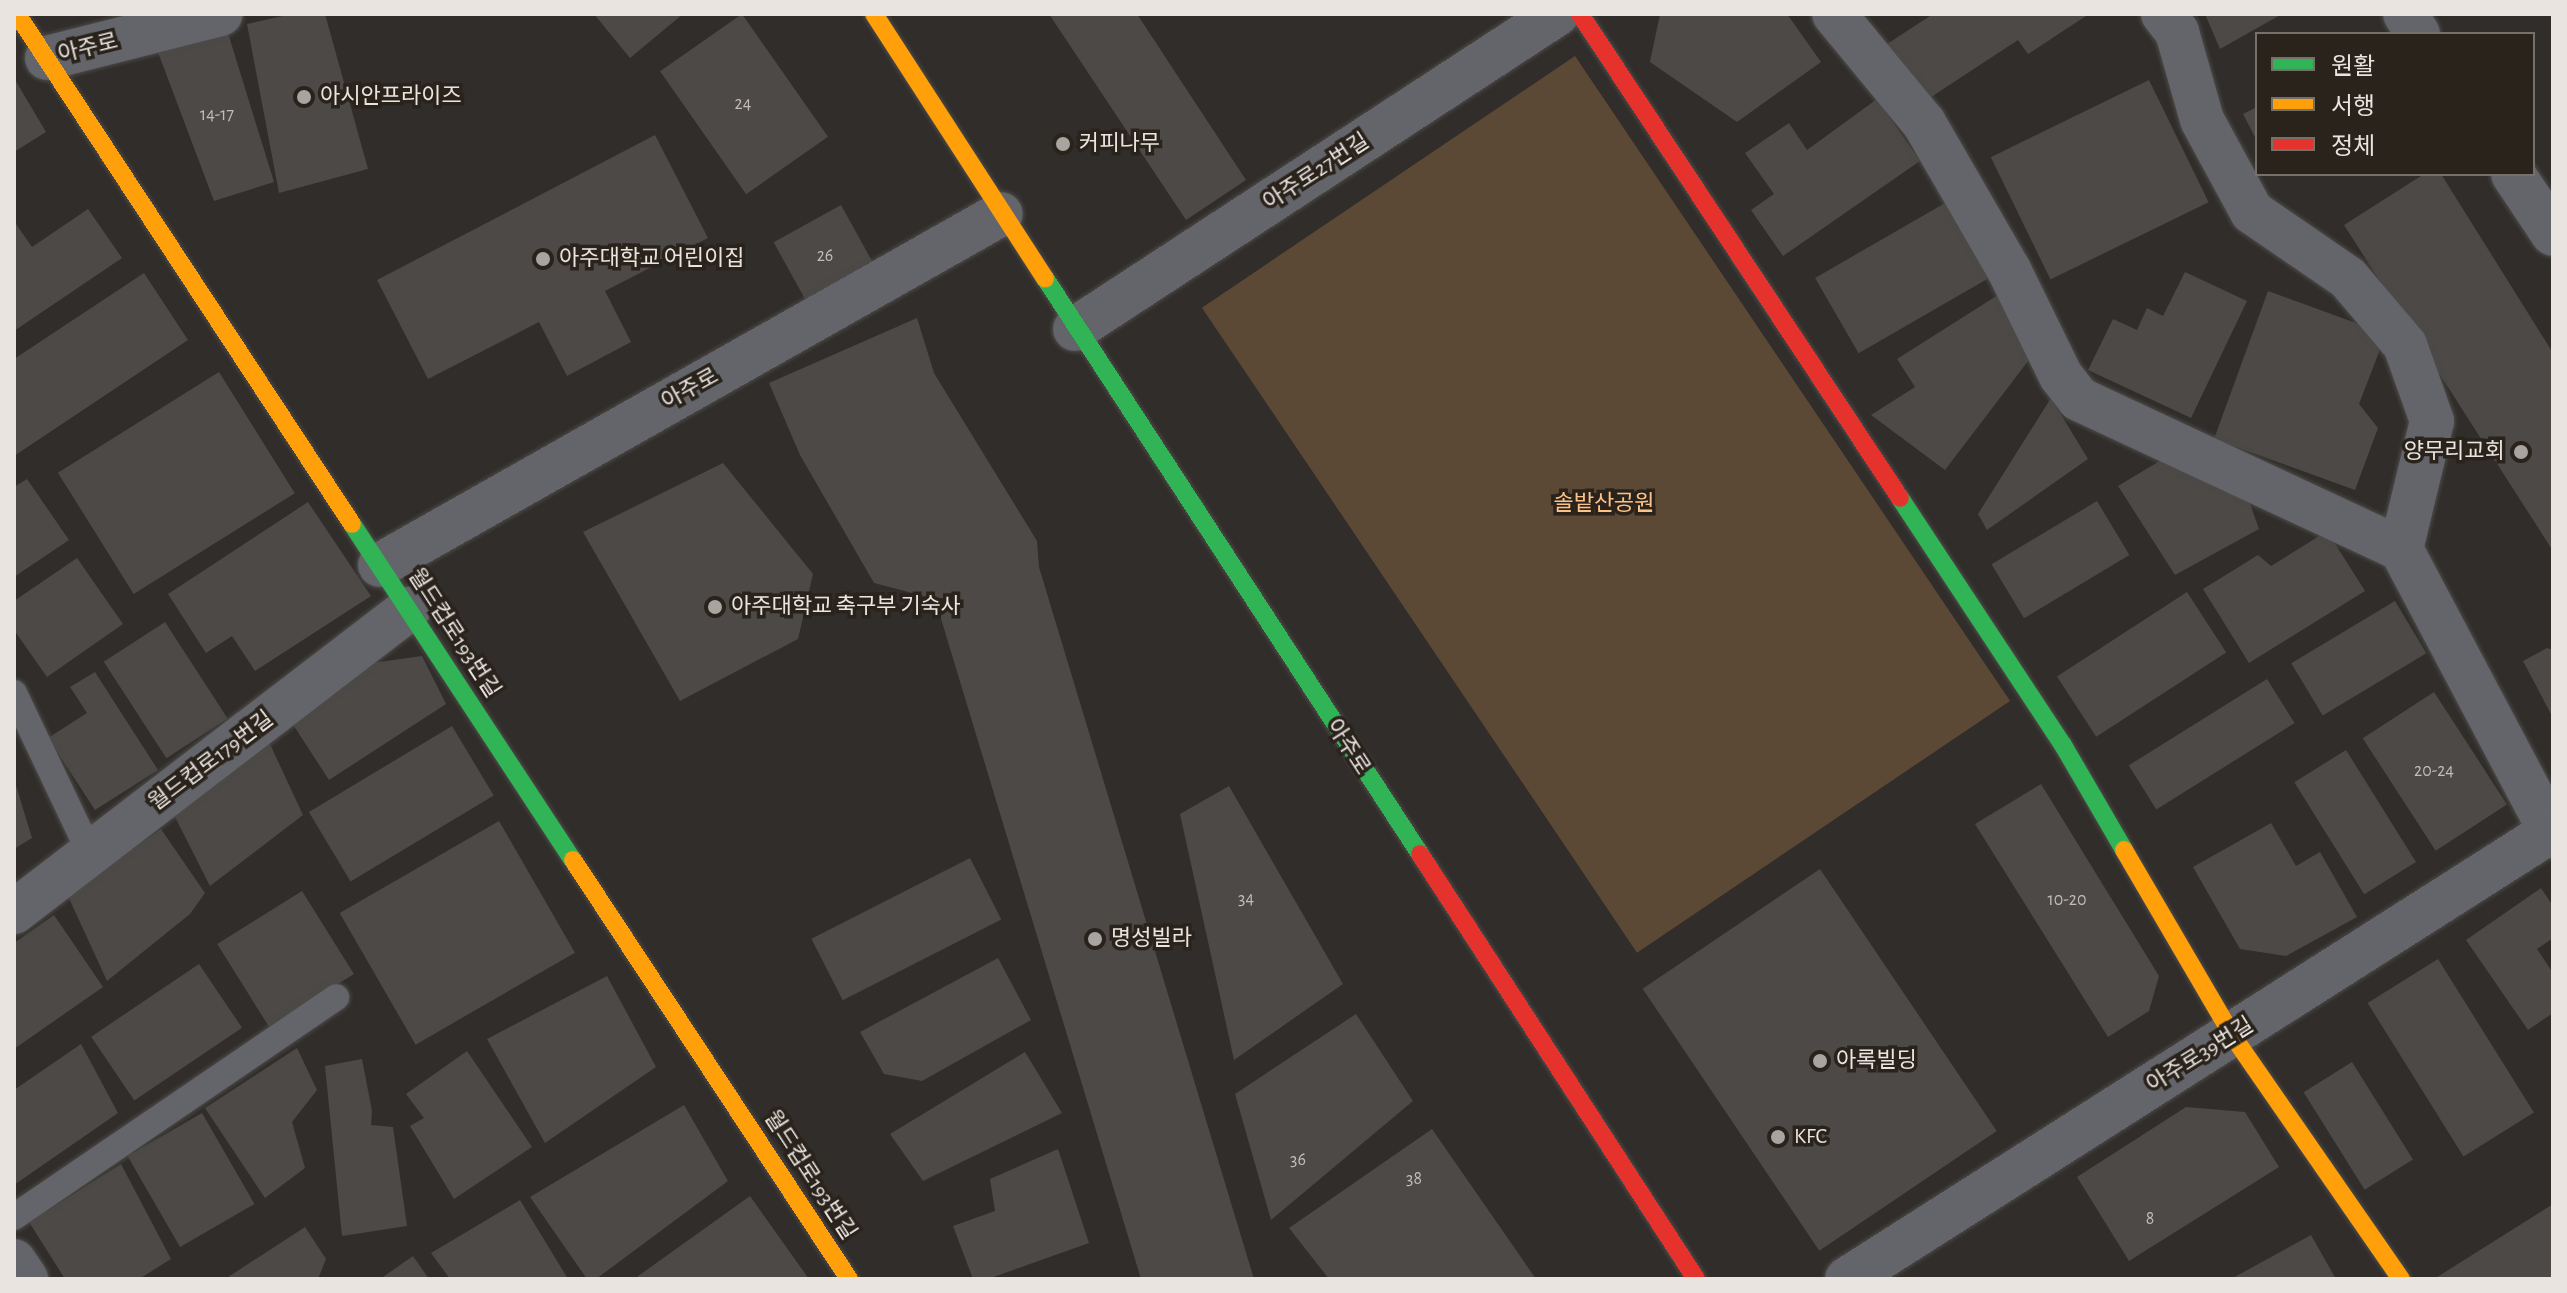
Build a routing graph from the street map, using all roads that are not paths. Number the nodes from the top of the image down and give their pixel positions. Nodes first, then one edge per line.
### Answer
1 (17, 14) edge
2 (221, 14) edge
3 (874, 14) edge
4 (1557, 14) edge
5 (1580, 14) edge
6 (1834, 14) edge
7 (2163, 14) edge
8 (2405, 14) edge
9 (2417, 32) edge
10 (47, 58) junction
11 (2514, 176) edge
12 (1001, 214) junction
13 (2553, 234) edge
14 (1075, 329) junction
15 (2401, 549) junction
16 (380, 565) junction
17 (409, 609) junction
18 (14, 693) edge
19 (2553, 832) edge
20 (90, 853) junction
21 (14, 912) edge
22 (336, 997) dead end
23 (2232, 1035) junction
24 (14, 1217) edge
25 (14, 1261) edge
26 (26, 1279) edge
27 (849, 1279) edge
28 (1696, 1279) edge
29 (1847, 1279) edge
30 (2401, 1279) edge

1 - 10 street, 월드컵로193번길
2 - 10 street, 아주로
3 - 12 street, 아주로
4 - 14 street, 아주로27번길
5 - 23 street
6 - 15 street
7 - 15 street
8 - 9 street
10 - 16 street, 월드컵로193번길
11 - 13 street
12 - 14 street, 아주로
12 - 16 street, 아주로
14 - 28 street, 아주로
15 - 19 street
16 - 17 street, 월드컵로193번길
17 - 20 street, 월드컵로179번길
17 - 27 street, 월드컵로193번길
18 - 20 lane
19 - 23 street, 아주로39번길
20 - 21 street, 월드컵로179번길
22 - 24 lane
23 - 29 street, 아주로39번길
23 - 30 street
25 - 26 street

